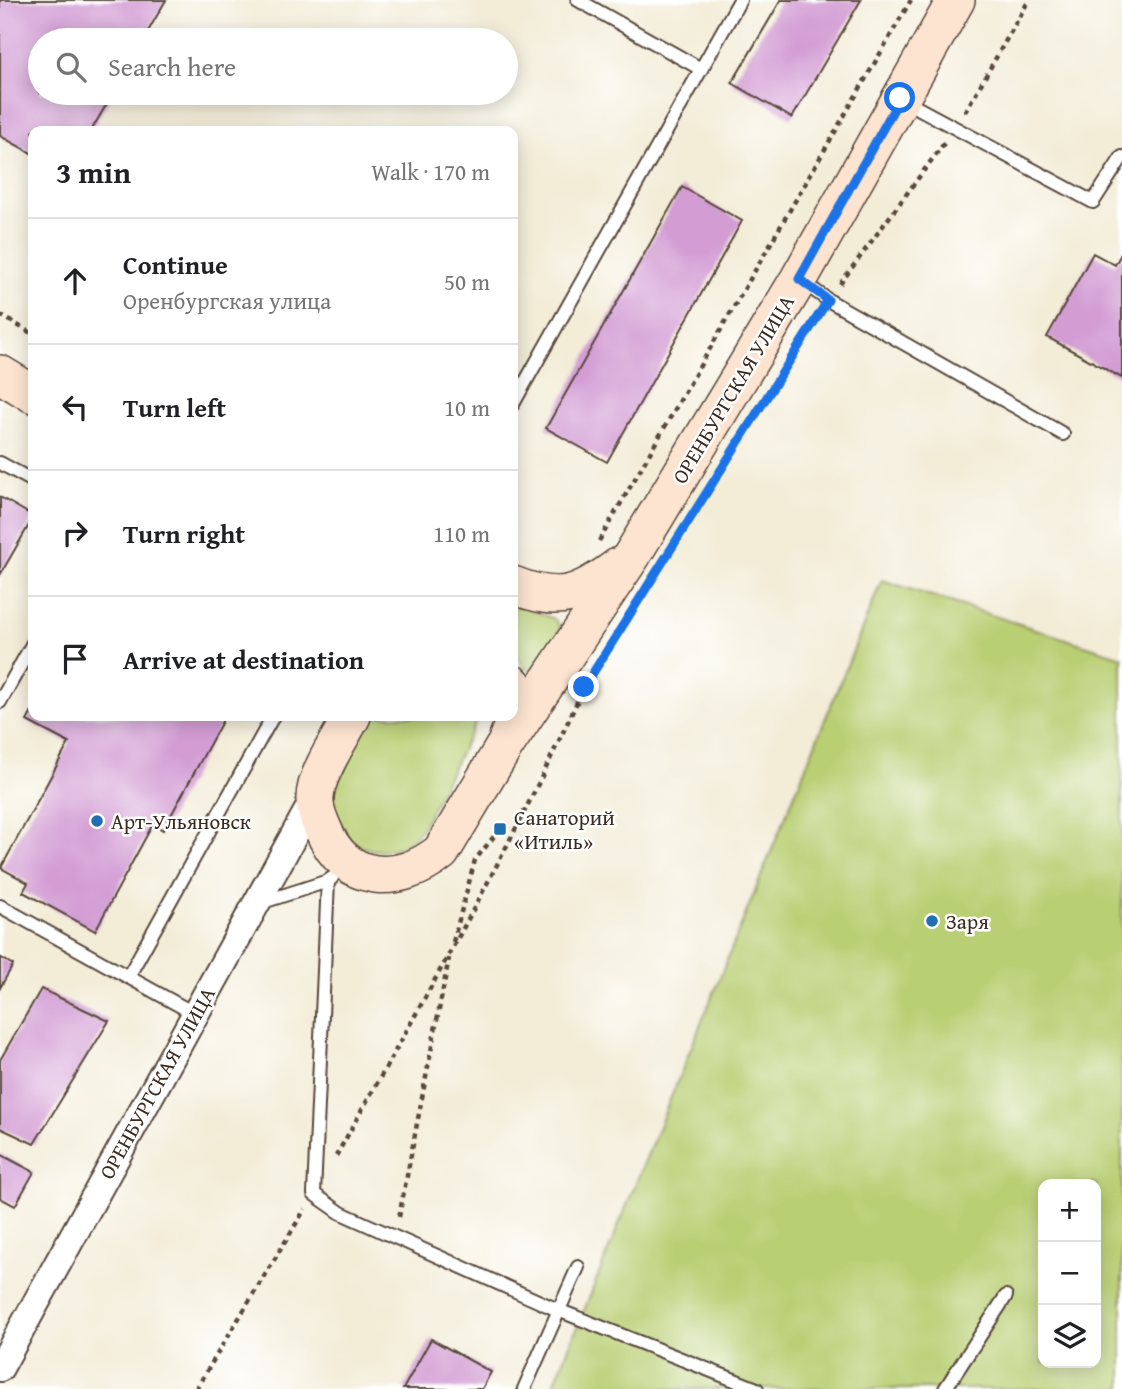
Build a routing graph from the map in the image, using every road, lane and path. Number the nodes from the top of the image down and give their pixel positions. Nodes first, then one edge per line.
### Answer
1 (578, 0) edge
2 (740, 0) edge
3 (911, 0) edge
4 (956, 0) edge
5 (1029, 0) edge
6 (701, 69) junction
7 (900, 98) junction
8 (955, 128) junction
9 (1122, 157) edge
10 (813, 290) junction
11 (0, 315) edge
12 (28, 331) edge
13 (791, 359) dead end
14 (0, 374) edge
15 (28, 391) edge
16 (518, 395) edge
17 (1063, 434) dead end
18 (0, 463) edge
19 (28, 478) edge
20 (596, 546) dead end
21 (631, 557) junction
22 (518, 587) edge
23 (28, 652) edge
24 (584, 687) dead end
25 (0, 702) edge
26 (270, 721) edge
27 (349, 721) edge
28 (515, 721) edge
29 (504, 747) junction
30 (314, 799) junction
31 (500, 829) dead end
32 (338, 872) junction
33 (257, 904) junction
34 (0, 906) edge
35 (450, 952) junction
36 (128, 977) junction
37 (195, 1014) junction
38 (395, 1237) junction
39 (578, 1267) dead end
40 (1006, 1296) dead end
41 (558, 1310) junction
42 (0, 1368) edge
43 (524, 1389) edge
44 (757, 1389) edge
45 (945, 1389) edge

1 - 6 lane
2 - 6 lane
3 - 20 path
4 - 7 street, ОРЕНБУРГСКАЯ УЛИЦА
5 - 8 path
6 - 16 lane
7 - 8 lane
7 - 10 street, ОРЕНБУРГСКАЯ УЛИЦА
8 - 9 lane
8 - 10 path
10 - 13 path
10 - 17 lane
10 - 21 street, ОРЕНБУРГСКАЯ УЛИЦА
11 - 12 path
14 - 15 street
18 - 19 lane
21 - 22 street, ОРЕНБУРГСКАЯ УЛИЦА
21 - 29 street, ОРЕНБУРГСКАЯ УЛИЦА
23 - 25 lane
24 - 35 path
26 - 36 lane
27 - 30 street, ОРЕНБУРГСКАЯ УЛИЦА
28 - 29 street
29 - 32 street, ОРЕНБУРГСКАЯ УЛИЦА
30 - 32 street
30 - 33 street, ОРЕНБУРГСКАЯ УЛИЦА
31 - 35 path
32 - 33 lane
32 - 38 lane
33 - 37 street, ОРЕНБУРГСКАЯ УЛИЦА
34 - 36 lane
35 - 38 path
36 - 37 lane
37 - 42 street, ОРЕНБУРГСКАЯ УЛИЦА
38 - 41 lane
39 - 41 lane
40 - 45 lane
41 - 43 lane
41 - 44 lane

